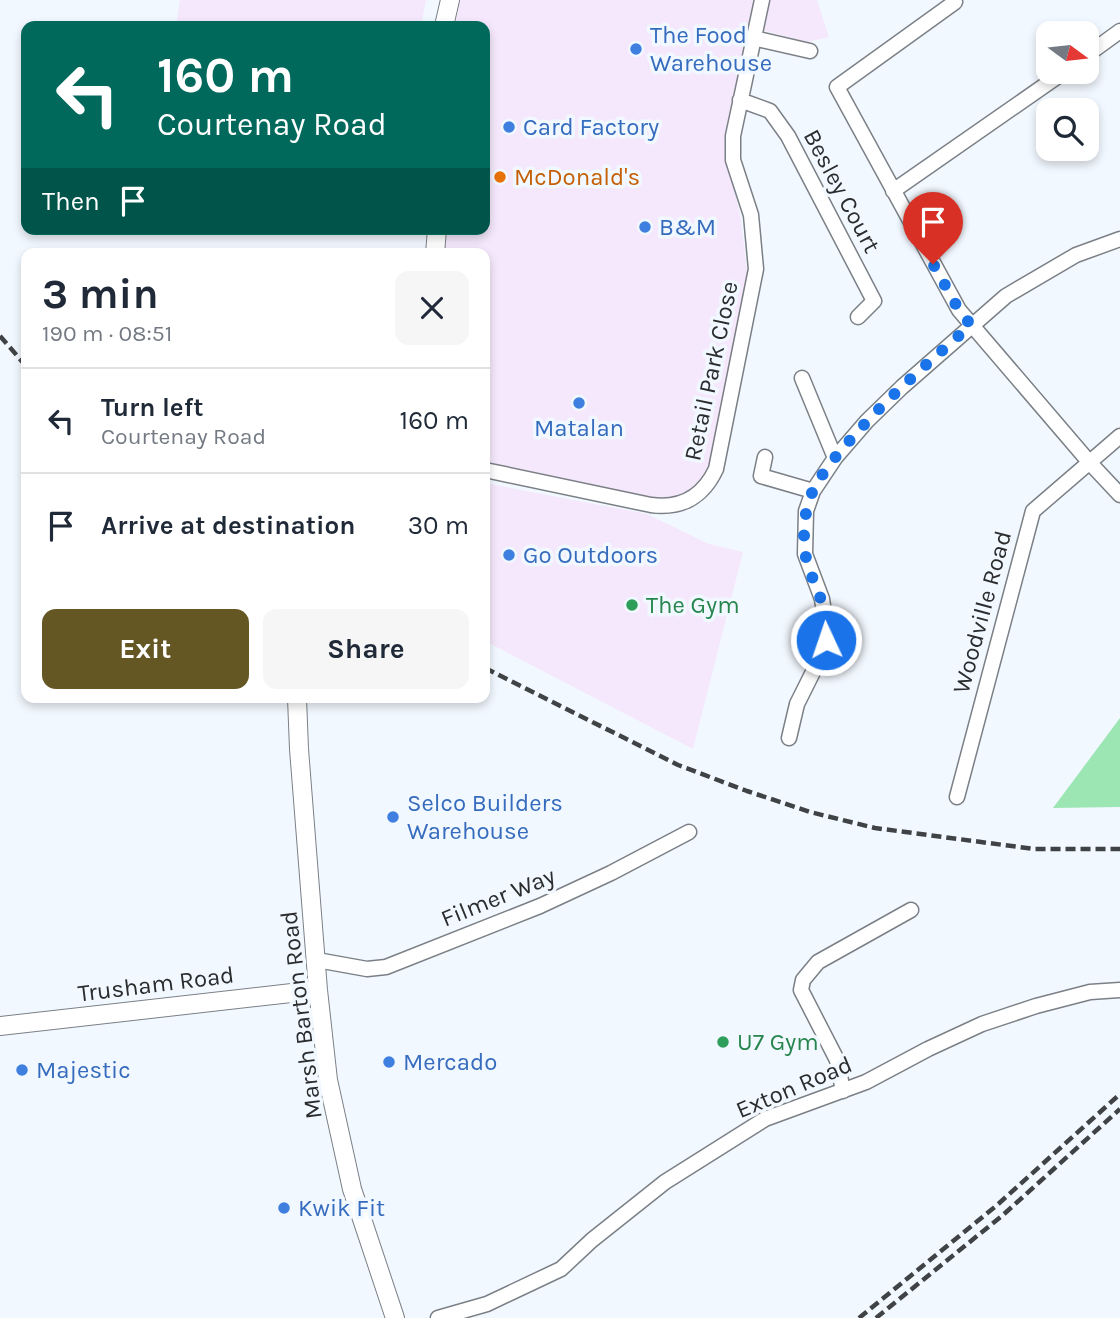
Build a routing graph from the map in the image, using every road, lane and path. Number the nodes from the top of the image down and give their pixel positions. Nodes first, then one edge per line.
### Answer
1 (450, 0) edge
2 (762, 0) edge
3 (955, 2) dead end
4 (445, 21) edge
5 (1120, 31) edge
6 (753, 38) junction
7 (1099, 46) edge
8 (810, 51) dead end
9 (1047, 84) edge
10 (740, 100) junction
11 (893, 191) junction
12 (1120, 239) edge
13 (858, 317) dead end
14 (971, 325) junction
15 (802, 378) dead end
16 (1120, 436) edge
17 (765, 457) dead end
18 (835, 458) junction
19 (1090, 463) junction
20 (490, 471) edge
21 (813, 491) junction
22 (1120, 495) edge
23 (297, 703) edge
24 (789, 738) dead end
25 (957, 797) dead end
26 (689, 832) dead end
27 (911, 910) dead end
28 (317, 960) junction
29 (318, 989) junction
30 (1120, 990) edge
31 (0, 1026) edge
32 (843, 1091) junction
33 (395, 1318) edge
34 (438, 1318) edge

1 - 4 street
2 - 6 street, Retail Park Close
3 - 11 street
5 - 7 street
6 - 8 street
6 - 10 street, Retail Park Close
9 - 11 street
10 - 13 street, Besley Court
10 - 20 street, Retail Park Close
11 - 14 street
12 - 14 street
14 - 18 street
14 - 19 street
15 - 18 street
16 - 19 street, Woodville Road
17 - 21 street
18 - 21 street
19 - 22 street
19 - 25 street, Woodville Road
21 - 24 street
23 - 28 street, Marsh Barton Road
26 - 28 street, Filmer Way
27 - 32 street
28 - 29 street, Marsh Barton Road
29 - 31 street, Trusham Road
29 - 33 street, Marsh Barton Road
30 - 32 street, Exton Road
32 - 34 street, Exton Road

